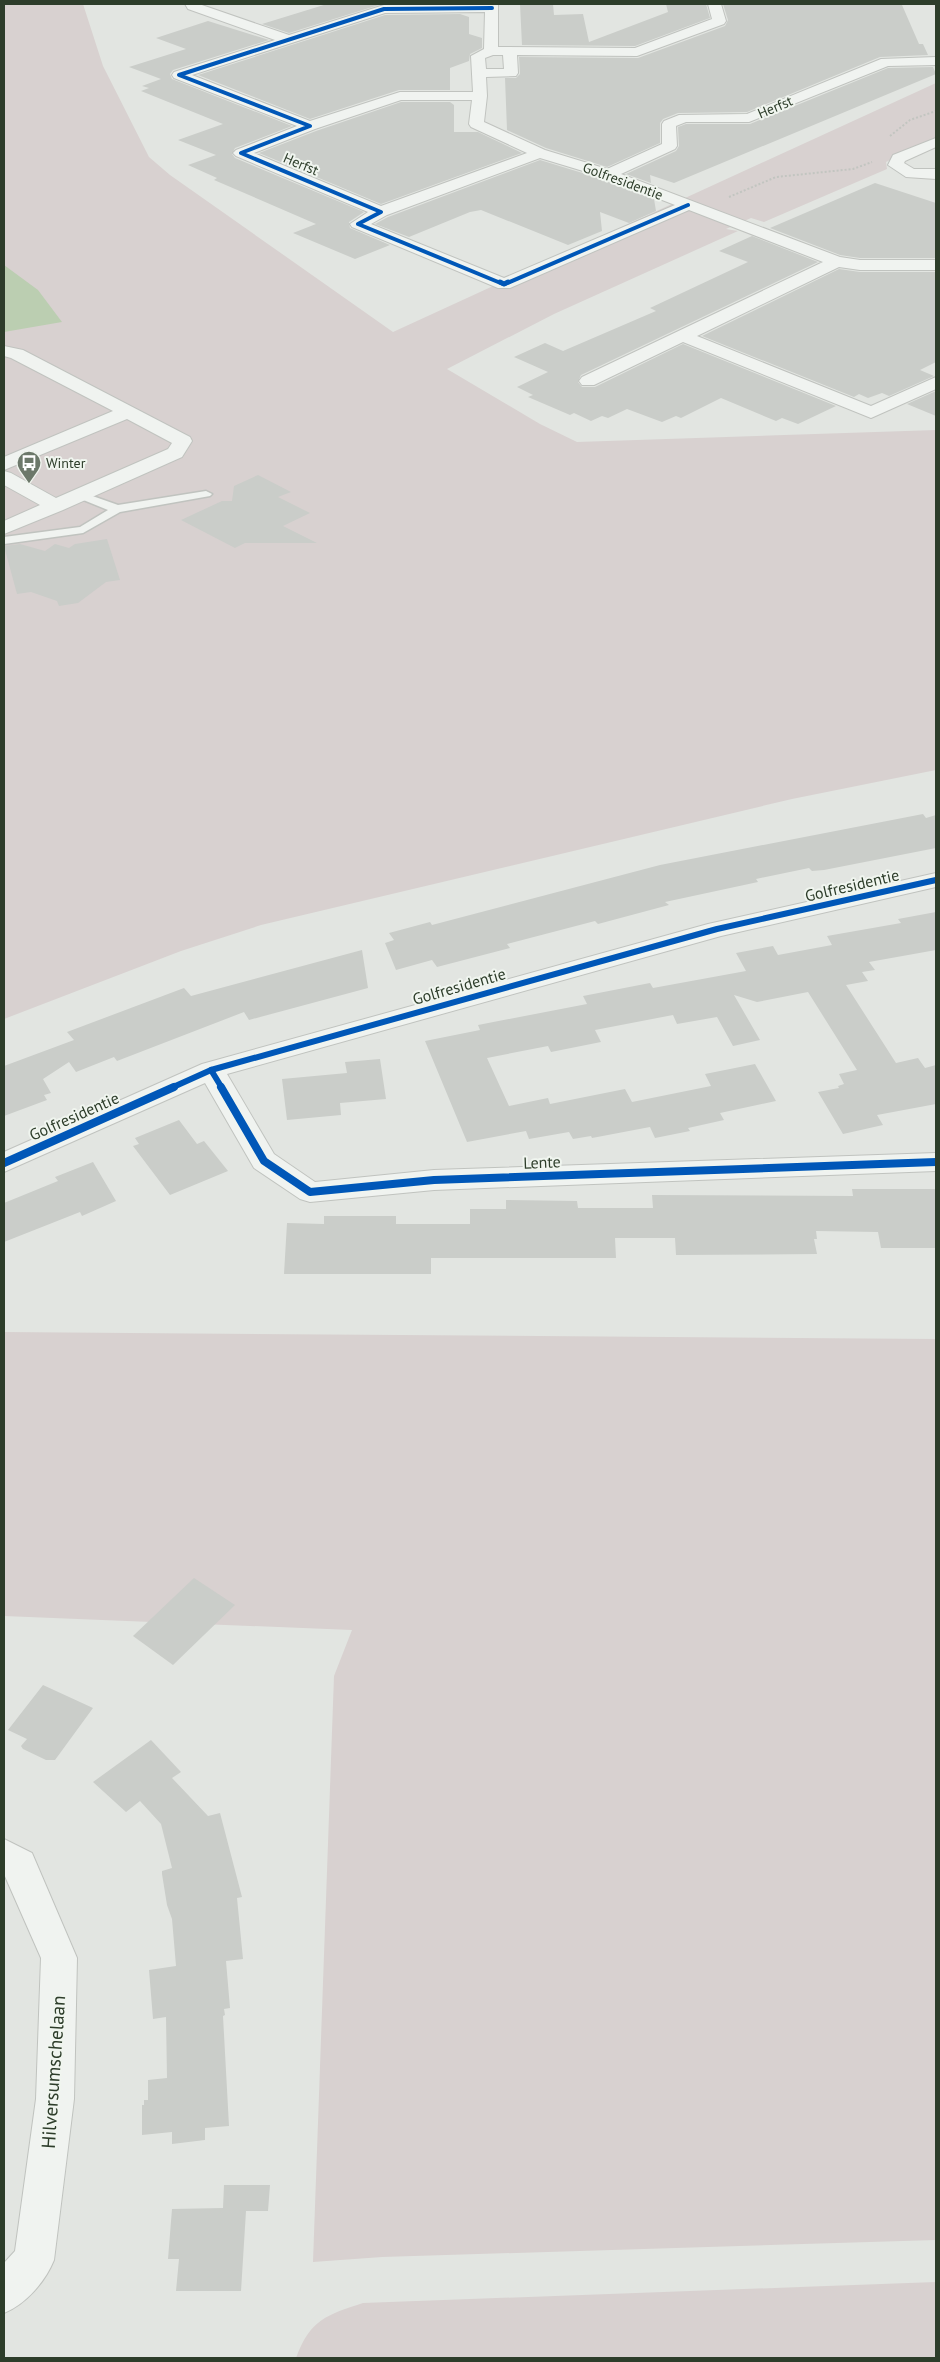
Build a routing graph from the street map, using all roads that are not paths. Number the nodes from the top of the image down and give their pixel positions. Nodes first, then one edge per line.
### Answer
1 (192, 4) edge
2 (715, 4) edge
3 (492, 6) edge
4 (289, 40) junction
5 (491, 51) junction
6 (510, 51) junction
7 (936, 61) edge
8 (478, 73) junction
9 (480, 96) junction
10 (310, 126) junction
11 (936, 142) edge
12 (540, 153) junction
13 (608, 174) junction
14 (936, 174) edge
15 (693, 207) junction
16 (381, 212) junction
17 (837, 262) junction
18 (936, 265) edge
19 (683, 336) junction
20 (4, 351) edge
21 (588, 381) dead end
22 (936, 382) edge
23 (127, 412) junction
24 (4, 464) edge
25 (4, 478) edge
26 (206, 494) dead end
27 (80, 495) junction
28 (56, 506) junction
29 (117, 509) junction
30 (4, 528) edge
31 (4, 541) edge
32 (936, 880) edge
33 (210, 1070) junction
34 (936, 1162) edge
35 (4, 1163) edge
36 (4, 1855) edge
37 (4, 2293) edge

1 - 4 street
2 - 6 street
3 - 4 street
3 - 5 street
4 - 10 street
5 - 6 street
5 - 8 street, Golfresidentie
6 - 8 street
7 - 13 street, Herfst
8 - 9 street, Golfresidentie
9 - 10 street, Herfst
9 - 12 street, Golfresidentie
10 - 16 street, Herfst
11 - 14 street
12 - 13 street, Golfresidentie
12 - 16 street
13 - 15 street, Golfresidentie
15 - 16 street
15 - 17 street, Golfresidentie
17 - 18 street, Golfresidentie
17 - 19 street
19 - 21 street
19 - 22 street
20 - 23 street
23 - 24 street
23 - 27 street
25 - 28 street
26 - 29 lane
27 - 28 street
27 - 29 lane
28 - 30 street
29 - 31 lane
32 - 33 street, Golfresidentie
33 - 34 street, Lente
33 - 35 street, Golfresidentie
36 - 37 street, Hilversumschelaan

